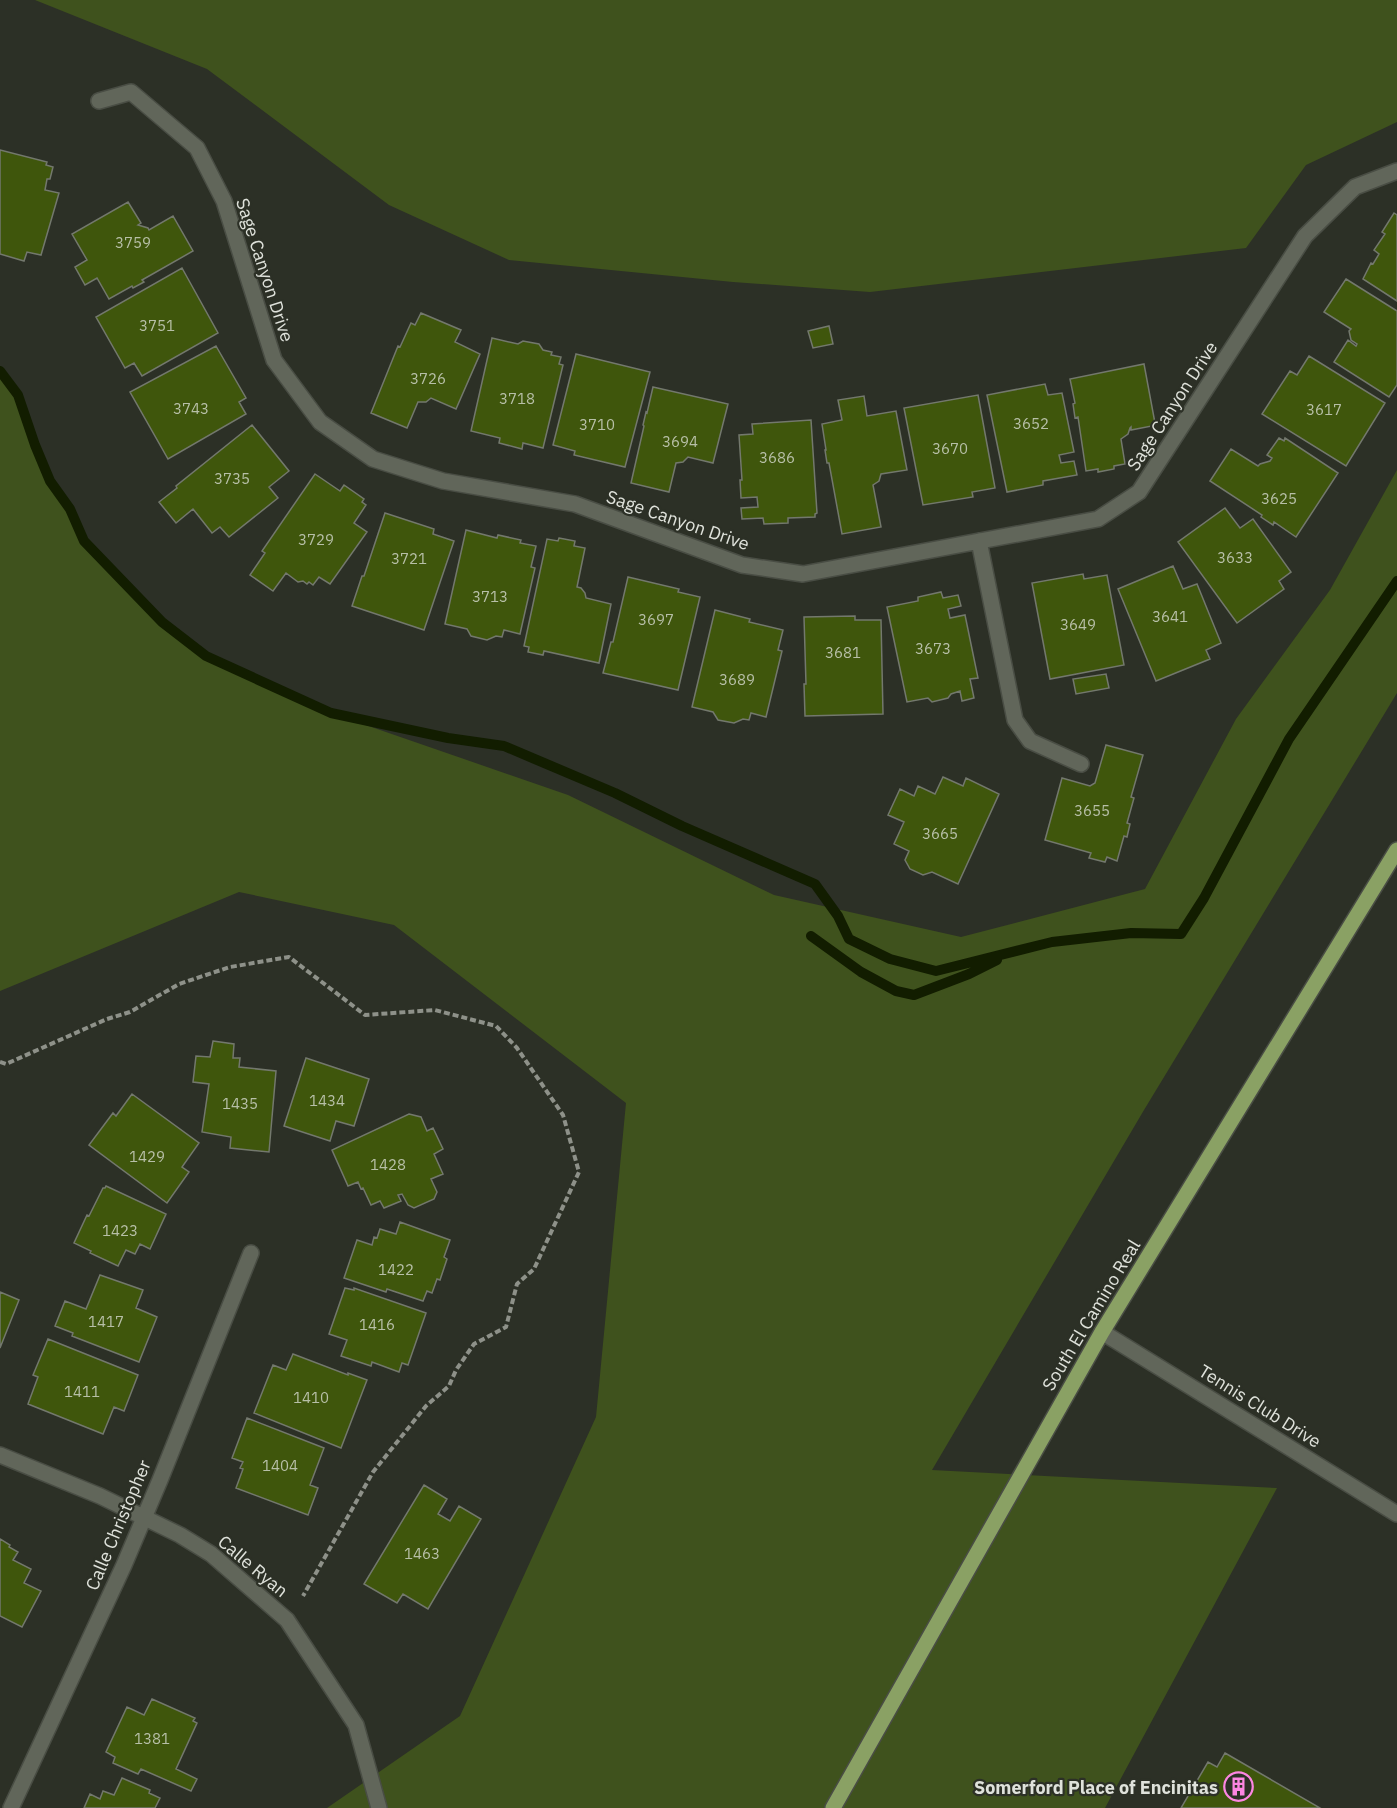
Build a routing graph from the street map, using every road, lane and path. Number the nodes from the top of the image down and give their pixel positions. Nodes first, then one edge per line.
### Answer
1 (99, 101) dead end
2 (1397, 171) edge
3 (979, 541) junction
4 (1081, 764) dead end
5 (1397, 850) edge
6 (0, 1062) edge
7 (251, 1253) dead end
8 (1102, 1332) junction
9 (0, 1455) edge
10 (1397, 1514) edge
11 (144, 1516) junction
12 (303, 1596) dead end
13 (11, 1808) edge
14 (379, 1808) edge
15 (833, 1808) edge

1 - 3 street, Sage Canyon Drive
2 - 3 street, Sage Canyon Drive
3 - 4 street
5 - 8 main road, South El Camino Real
6 - 12 path
7 - 11 street, Calle Christopher
8 - 10 street, Tennis Club Drive
8 - 15 main road, South El Camino Real
9 - 11 street, Calle Ryan
11 - 13 street, Calle Christopher
11 - 14 street, Calle Ryan

